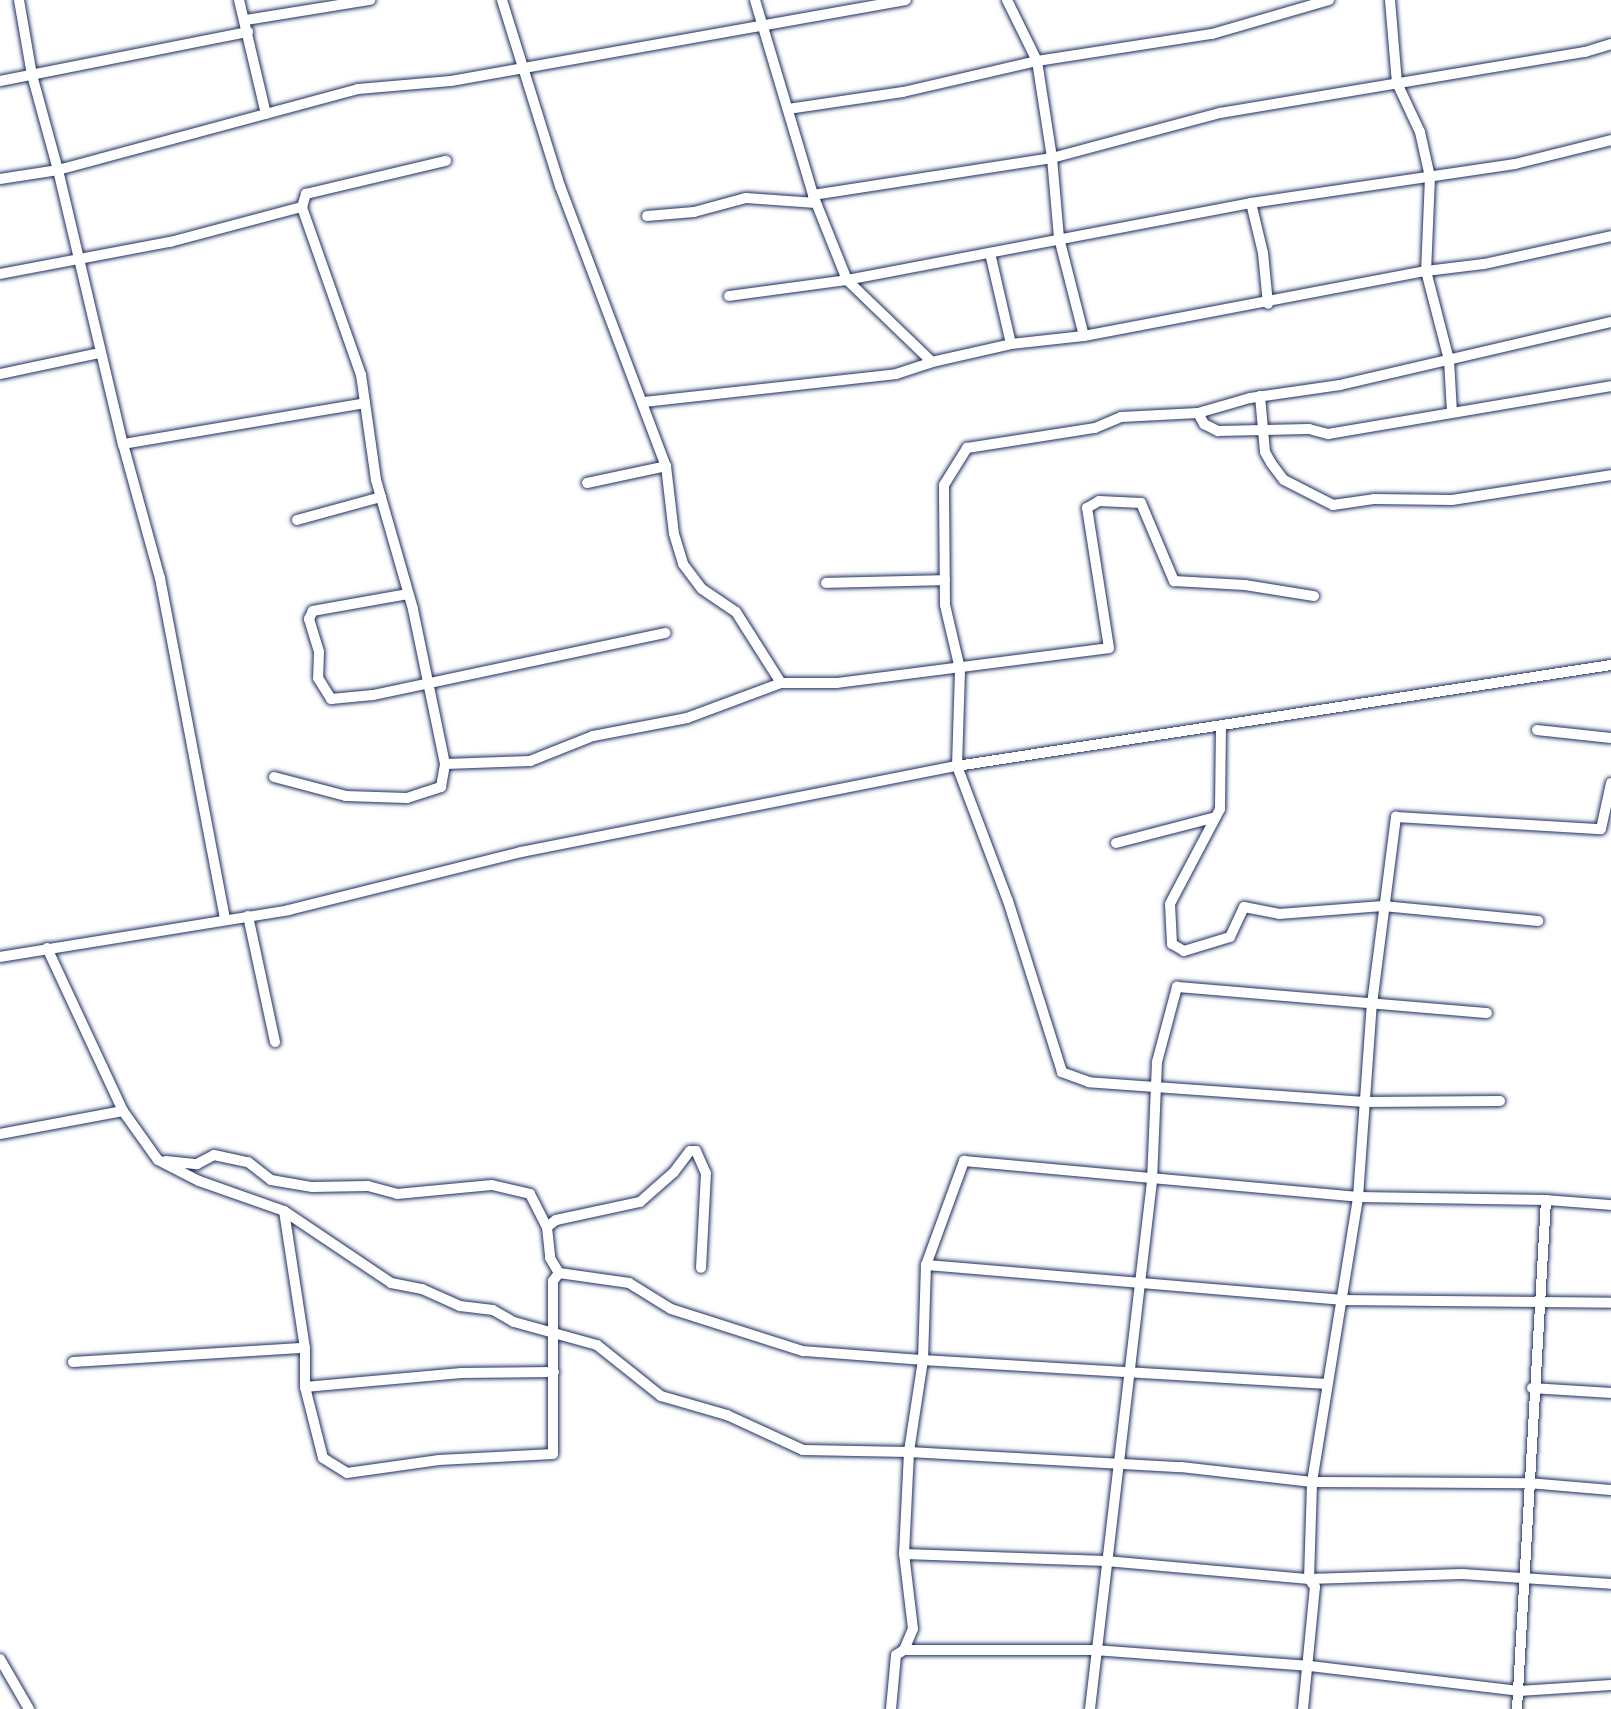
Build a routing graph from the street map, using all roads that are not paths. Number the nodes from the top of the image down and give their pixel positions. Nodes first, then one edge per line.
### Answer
1 (19, 0) edge
2 (239, 0) edge
3 (370, 0) edge
4 (502, 0) edge
5 (755, 0) edge
6 (906, 0) edge
7 (1007, 0) edge
8 (1329, 0) edge
9 (1390, 0) edge
10 (246, 20) junction
11 (761, 23) junction
12 (248, 32) junction
13 (1611, 44) edge
14 (1037, 61) junction
15 (522, 68) junction
16 (32, 75) junction
17 (0, 81) edge
18 (1397, 83) junction
19 (788, 109) junction
20 (266, 114) junction
21 (1611, 141) edge
22 (1052, 158) junction
23 (446, 160) dead end
24 (58, 170) junction
25 (1430, 177) junction
26 (0, 179) edge
27 (815, 199) junction
28 (1251, 203) junction
29 (302, 207) junction
30 (647, 216) dead end
31 (1611, 236) edge
32 (1059, 239) junction
33 (990, 253) junction
34 (78, 257) junction
35 (1426, 271) junction
36 (0, 274) edge
37 (847, 280) junction
38 (729, 296) dead end
39 (1268, 304) junction
40 (1611, 322) edge
41 (1084, 336) junction
42 (1011, 344) junction
43 (100, 353) junction
44 (1449, 360) junction
45 (932, 362) junction
46 (0, 374) edge
47 (1611, 386) edge
48 (1260, 396) junction
49 (644, 402) junction
50 (365, 403) junction
51 (1452, 412) junction
52 (1198, 413) junction
53 (1265, 432) junction
54 (123, 444) junction
55 (666, 466) junction
56 (1611, 475) edge
57 (587, 483) dead end
58 (381, 497) junction
59 (297, 520) dead end
60 (945, 580) junction
61 (826, 583) dead end
62 (408, 594) junction
63 (1314, 597) dead end
64 (664, 633) dead end
65 (1611, 664) edge
66 (960, 669) junction
67 (781, 683) junction
68 (427, 684) junction
69 (1221, 726) junction
70 (1537, 730) dead end
71 (1611, 738) edge
72 (445, 764) junction
73 (957, 766) junction
74 (274, 777) dead end
75 (1611, 783) edge
76 (1212, 818) junction
77 (1116, 843) dead end
78 (1383, 906) junction
79 (248, 916) junction
80 (225, 920) junction
81 (1538, 921) dead end
82 (47, 948) junction
83 (0, 957) edge
84 (1372, 1004) junction
85 (1488, 1013) dead end
86 (275, 1042) dead end
87 (1155, 1084) junction
88 (1500, 1101) dead end
89 (1365, 1102) junction
90 (123, 1111) junction
91 (0, 1134) edge
92 (158, 1160) junction
93 (1152, 1181) junction
94 (1358, 1197) junction
95 (1546, 1200) junction
96 (1611, 1205) edge
97 (284, 1211) junction
98 (547, 1227) junction
99 (926, 1265) junction
100 (701, 1268) dead end
101 (559, 1273) junction
102 (1138, 1280) junction
103 (1345, 1300) junction
104 (1537, 1301) junction
105 (1611, 1303) edge
106 (555, 1333) junction
107 (305, 1348) junction
108 (923, 1360) junction
109 (73, 1362) dead end
110 (1128, 1370) junction
111 (554, 1371) junction
112 (1327, 1384) junction
113 (305, 1387) junction
114 (1532, 1388) junction
115 (1611, 1393) edge
116 (909, 1452) junction
117 (1118, 1465) junction
118 (1312, 1482) junction
119 (1528, 1483) junction
120 (1611, 1490) edge
121 (905, 1553) junction
122 (1106, 1562) junction
123 (1524, 1576) junction
124 (1309, 1579) junction
125 (1611, 1584) edge
126 (904, 1650) junction
127 (1094, 1650) junction
128 (0, 1659) edge
129 (1310, 1666) junction
130 (1611, 1685) edge
131 (1519, 1691) junction
132 (29, 1709) edge
133 (891, 1709) edge
134 (1090, 1709) edge
135 (1303, 1709) edge
136 (1517, 1709) edge

1 - 16 street
2 - 10 street
3 - 10 street
4 - 15 street
5 - 11 street
6 - 11 street
7 - 14 street
8 - 14 street
9 - 18 street
10 - 12 street
11 - 15 street
11 - 19 street
12 - 16 street
12 - 20 street
13 - 18 street
14 - 19 street
14 - 22 street
15 - 20 street
15 - 49 street
16 - 17 street
16 - 24 street
18 - 22 street
18 - 25 street
19 - 27 street
20 - 24 street
21 - 25 street
22 - 27 street
22 - 32 street
23 - 29 street
24 - 26 street
24 - 34 street
25 - 28 street
25 - 35 street
27 - 30 street
27 - 37 street
28 - 32 street
28 - 39 street
29 - 34 street
29 - 50 street
31 - 35 street
32 - 33 street
32 - 41 street
33 - 37 street
33 - 42 street
34 - 36 street
34 - 43 street
35 - 39 street
35 - 44 street
37 - 38 street
37 - 45 street
39 - 41 street
40 - 44 street
41 - 42 street
42 - 45 street
43 - 46 street
43 - 54 street
44 - 48 street
44 - 51 street
45 - 49 street
47 - 51 street
48 - 52 street
48 - 53 street
49 - 55 street
50 - 54 street
50 - 58 street
51 - 53 street
52 - 53 street
52 - 60 street
53 - 56 street
54 - 80 street
55 - 57 street
55 - 67 street
58 - 59 street
58 - 62 street
60 - 61 street
60 - 66 street
62 - 68 street
62 - 68 street
63 - 66 street
64 - 68 street
65 - 69 street
66 - 67 street
66 - 73 street
67 - 72 street
68 - 72 street
69 - 73 street
69 - 76 street
70 - 71 street
72 - 74 street
73 - 79 street
73 - 87 street
75 - 78 street
76 - 77 street
76 - 78 street
78 - 81 street
78 - 84 street
79 - 80 street
79 - 86 street
80 - 82 street
82 - 83 street
82 - 90 street
84 - 85 street
84 - 87 street
84 - 89 street
87 - 89 street
87 - 93 street
88 - 89 street
89 - 94 street
90 - 91 street
90 - 92 street
92 - 97 street
92 - 98 street
93 - 94 street
93 - 99 street
93 - 102 street
94 - 95 street
94 - 103 street
95 - 96 street
95 - 104 street
97 - 106 street
97 - 107 street
98 - 100 street
98 - 101 street
99 - 102 street
99 - 108 street
101 - 106 street
101 - 108 street
102 - 103 street
102 - 110 street
103 - 104 street
103 - 112 street
104 - 105 street
104 - 114 street
106 - 111 street
106 - 116 street
107 - 109 street
107 - 113 street
108 - 110 street
108 - 116 street
110 - 112 street
110 - 117 street
111 - 113 street
111 - 113 street
112 - 118 street
114 - 115 street
114 - 119 street
116 - 117 street
116 - 121 street
117 - 118 street
117 - 122 street
118 - 119 street
118 - 124 street
119 - 120 street
119 - 123 street
121 - 122 street
121 - 126 street
122 - 124 street
122 - 127 street
123 - 124 street
123 - 125 street
123 - 131 street
124 - 129 street
126 - 127 street
126 - 133 street
127 - 129 street
127 - 134 street
128 - 132 street
129 - 131 street
129 - 135 street
130 - 131 street
131 - 136 street

